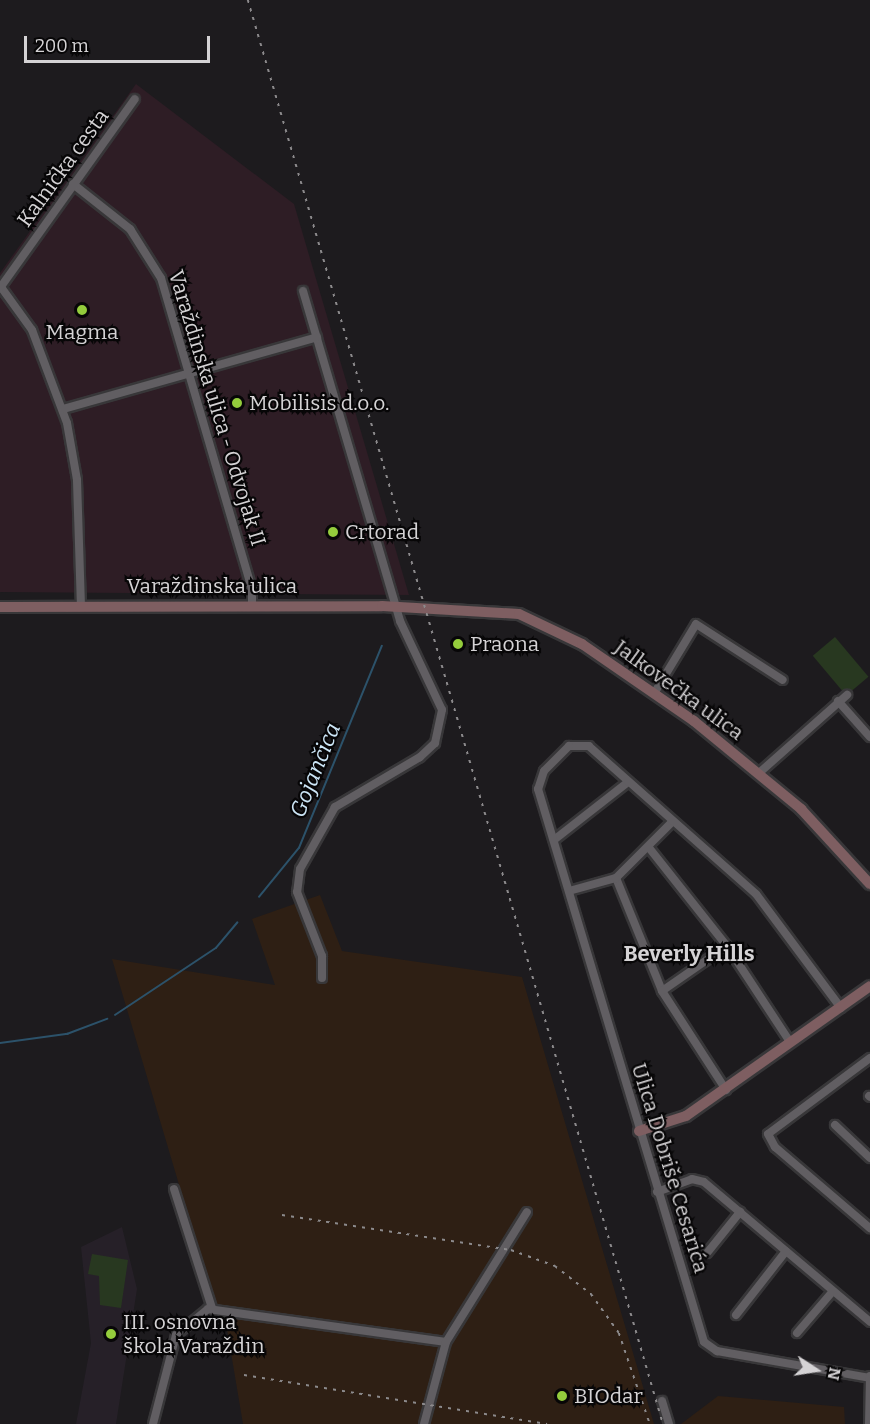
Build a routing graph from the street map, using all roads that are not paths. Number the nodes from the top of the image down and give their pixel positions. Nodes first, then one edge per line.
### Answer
1 (135, 99) dead end
2 (73, 184) junction
3 (0, 288) edge
4 (303, 291) dead end
5 (317, 337) junction
6 (189, 374) junction
7 (63, 410) junction
8 (81, 606) junction
9 (252, 606) junction
10 (0, 607) edge
11 (396, 607) junction
12 (424, 609) joint
13 (783, 680) dead end
14 (655, 692) junction
15 (847, 695) dead end
16 (838, 701) junction
17 (870, 737) edge
18 (759, 773) junction
19 (628, 782) junction
20 (672, 822) junction
21 (554, 840) junction
22 (650, 849) junction
23 (615, 878) junction
24 (870, 884) edge
25 (569, 891) junction
26 (727, 946) junction
27 (322, 978) dead end
28 (870, 986) edge
29 (662, 991) junction
30 (840, 1008) junction
31 (790, 1042) junction
32 (870, 1058) edge
33 (726, 1090) junction
34 (835, 1125) dead end
35 (639, 1131) junction
36 (870, 1158) edge
37 (174, 1189) dead end
38 (657, 1192) junction
39 (527, 1212) dead end
40 (740, 1212) junction
41 (870, 1228) edge
42 (786, 1251) junction
43 (707, 1253) dead end
44 (833, 1291) junction
45 (212, 1308) junction
46 (736, 1315) dead end
47 (870, 1322) edge
48 (797, 1333) dead end
49 (446, 1342) junction
50 (870, 1377) edge
51 (662, 1401) dead end
52 (153, 1424) edge
53 (424, 1424) edge
54 (669, 1424) edge
55 (869, 1424) edge

1 - 2 street, Kalnička cesta
2 - 3 street, Kalnička cesta
2 - 6 street, Varaždinska ulica - Odvojak II
3 - 7 street
4 - 5 street
5 - 6 street
5 - 11 street
6 - 7 street
6 - 9 street, Varaždinska ulica - Odvojak II
7 - 8 street
8 - 9 main road, Varaždinska ulica
8 - 10 main road, Varaždinska ulica
9 - 11 main road, Varaždinska ulica
11 - 12 main road, Varaždinska ulica
11 - 27 street
12 - 14 main road, Jalkovečka ulica
13 - 14 street
14 - 18 main road, Jalkovečka ulica
15 - 16 street
16 - 17 street
16 - 18 street
18 - 24 main road, Jalkovečka ulica
19 - 20 street, Ulica Dobriše Cesarića
19 - 21 street
19 - 21 street, Ulica Dobriše Cesarića
20 - 22 street
20 - 30 street, Ulica Dobriše Cesarića
21 - 25 street, Ulica Dobriše Cesarića
22 - 23 street
22 - 26 street
23 - 25 street
23 - 29 street
25 - 35 street, Ulica Dobriše Cesarića
26 - 29 street
26 - 31 street
28 - 30 main road
29 - 33 street
30 - 31 main road
31 - 33 main road
32 - 41 street
33 - 35 main road
34 - 36 street
35 - 38 street, Ulica Dobriše Cesarića
37 - 45 street
38 - 40 street
38 - 50 street, Ulica Dobriše Cesarića
39 - 49 street
40 - 42 street
40 - 43 street
42 - 44 street
42 - 46 street
44 - 47 street
44 - 48 street
45 - 49 street
45 - 52 street
49 - 53 street
50 - 55 street
51 - 54 street

